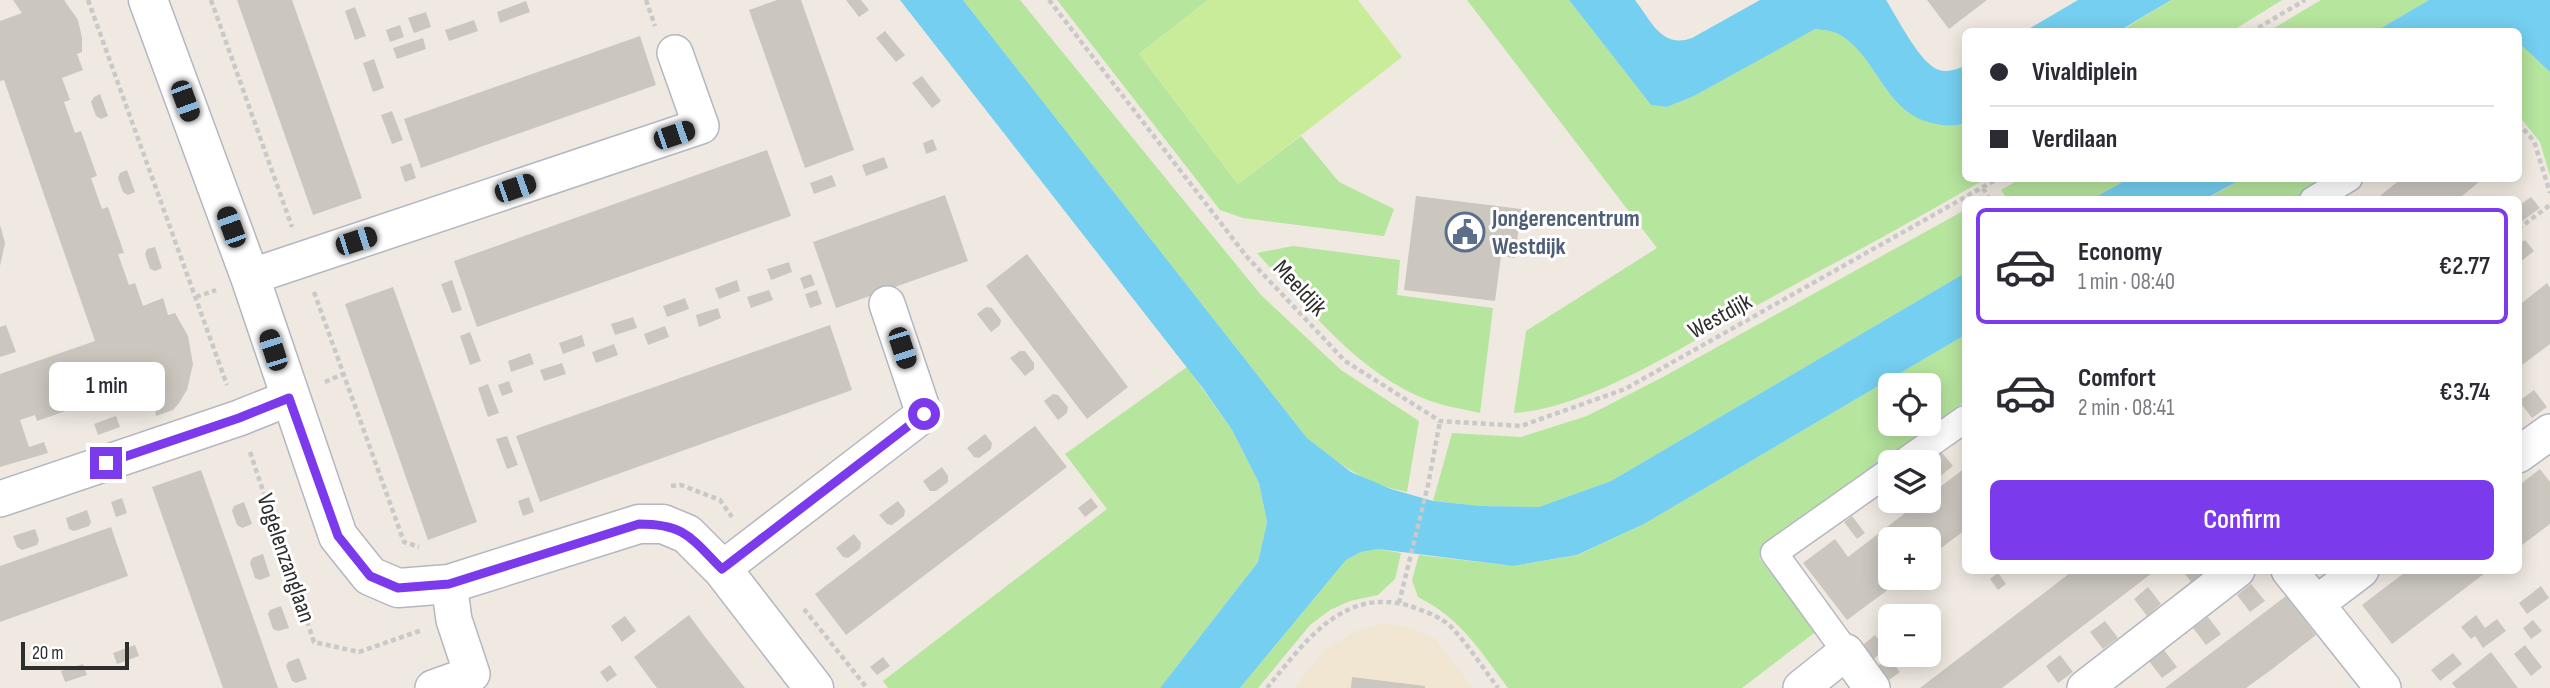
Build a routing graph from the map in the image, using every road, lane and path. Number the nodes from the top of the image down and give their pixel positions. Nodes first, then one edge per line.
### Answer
1 (88, 0) edge
2 (148, 0) edge
3 (211, 0) edge
4 (1049, 0) edge
5 (2303, 1) edge
6 (2258, 28) edge
7 (675, 53) dead end
8 (2522, 128) edge
9 (1993, 182) edge
10 (2342, 182) edge
11 (1983, 188) junction
12 (2550, 192) edge
13 (1969, 196) edge
14 (1988, 196) edge
15 (2320, 196) edge
16 (1962, 200) edge
17 (2550, 205) edge
18 (2522, 226) edge
19 (303, 259) junction
20 (250, 277) junction
21 (887, 304) dead end
22 (289, 398) junction
23 (239, 418) junction
24 (1440, 421) junction
25 (1962, 421) edge
26 (2550, 432) edge
27 (1921, 450) edge
28 (2522, 452) edge
29 (1878, 479) edge
30 (667, 486) dead end
31 (0, 499) edge
32 (753, 544) junction
33 (430, 550) dead end
34 (722, 569) junction
35 (2232, 574) edge
36 (2292, 574) edge
37 (2356, 574) edge
38 (451, 602) junction
39 (1399, 603) junction
40 (2316, 604) junction
41 (802, 606) dead end
42 (1846, 652) junction
43 (433, 688) edge
44 (814, 688) edge
45 (867, 688) edge
46 (1267, 688) edge
47 (1498, 688) edge
48 (1801, 688) edge
49 (1872, 688) edge
50 (2085, 688) edge
51 (2383, 688) edge

1 - 23 path, Vogelenzanglaan
2 - 20 street
3 - 19 path
4 - 24 path, Meeldijk
5 - 6 path
7 - 19 street
8 - 12 path
9 - 11 path, Westdijk
10 - 15 street
11 - 13 path, Westdijk
11 - 14 path
16 - 24 path, Westdijk
17 - 18 path
19 - 20 street
19 - 33 path
20 - 22 street
21 - 32 street
22 - 23 street
22 - 38 street
23 - 31 street
23 - 38 path, Vogelenzanglaan
24 - 39 path
25 - 27 street
26 - 28 street
29 - 42 street
30 - 32 path
32 - 34 street
34 - 38 street
34 - 44 street
35 - 50 street
36 - 40 street
37 - 40 street
38 - 43 street
39 - 46 path
39 - 47 path
40 - 51 street
41 - 45 path
42 - 48 street
42 - 49 street

